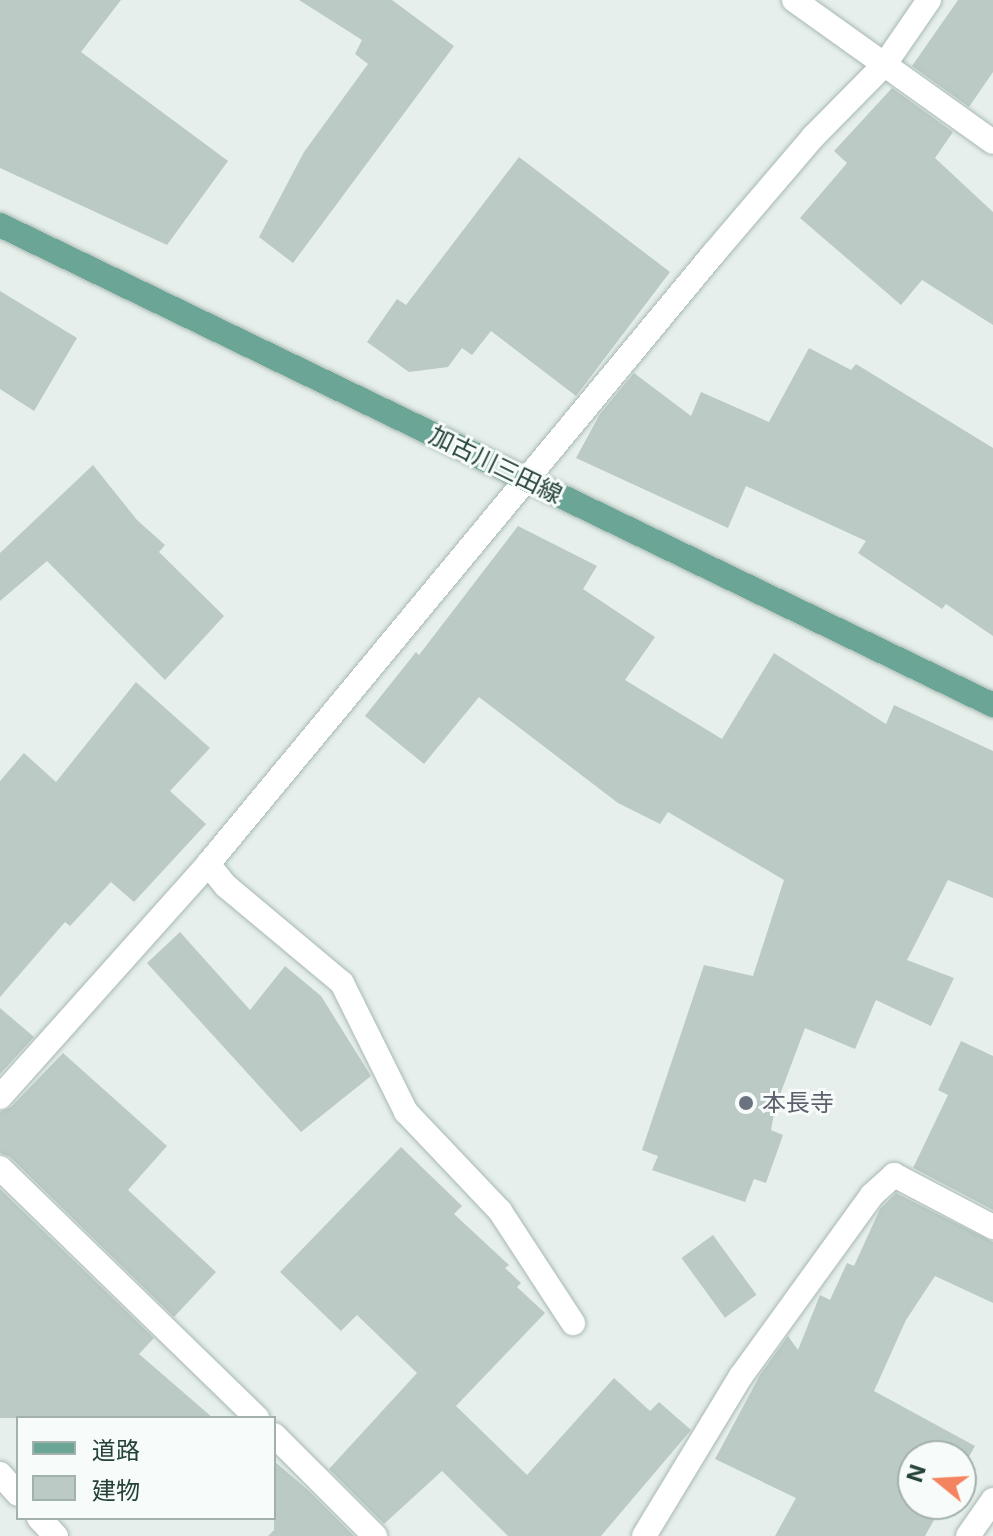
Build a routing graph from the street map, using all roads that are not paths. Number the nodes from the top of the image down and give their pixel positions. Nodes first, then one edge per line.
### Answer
1 (794, 0) edge
2 (929, 0) edge
3 (885, 64) junction
4 (993, 142) edge
5 (0, 225) edge
6 (529, 480) junction
7 (993, 705) edge
8 (208, 864) junction
9 (0, 1097) edge
10 (0, 1168) edge
11 (993, 1227) edge
12 (573, 1323) dead end
13 (255, 1416) edge
14 (276, 1437) edge
15 (0, 1474) edge
16 (16, 1492) edge
17 (993, 1500) edge
18 (41, 1520) edge
19 (56, 1536) edge
20 (375, 1536) edge
21 (644, 1536) edge
22 (968, 1536) edge

1 - 3 street
2 - 3 street
3 - 4 street
3 - 6 street
5 - 6 main road, 加古川三田線
6 - 7 main road, 加古川三田線
6 - 8 street
8 - 9 street
8 - 12 street
10 - 13 street
11 - 21 street
14 - 20 street
15 - 16 street
17 - 22 street
18 - 19 street

